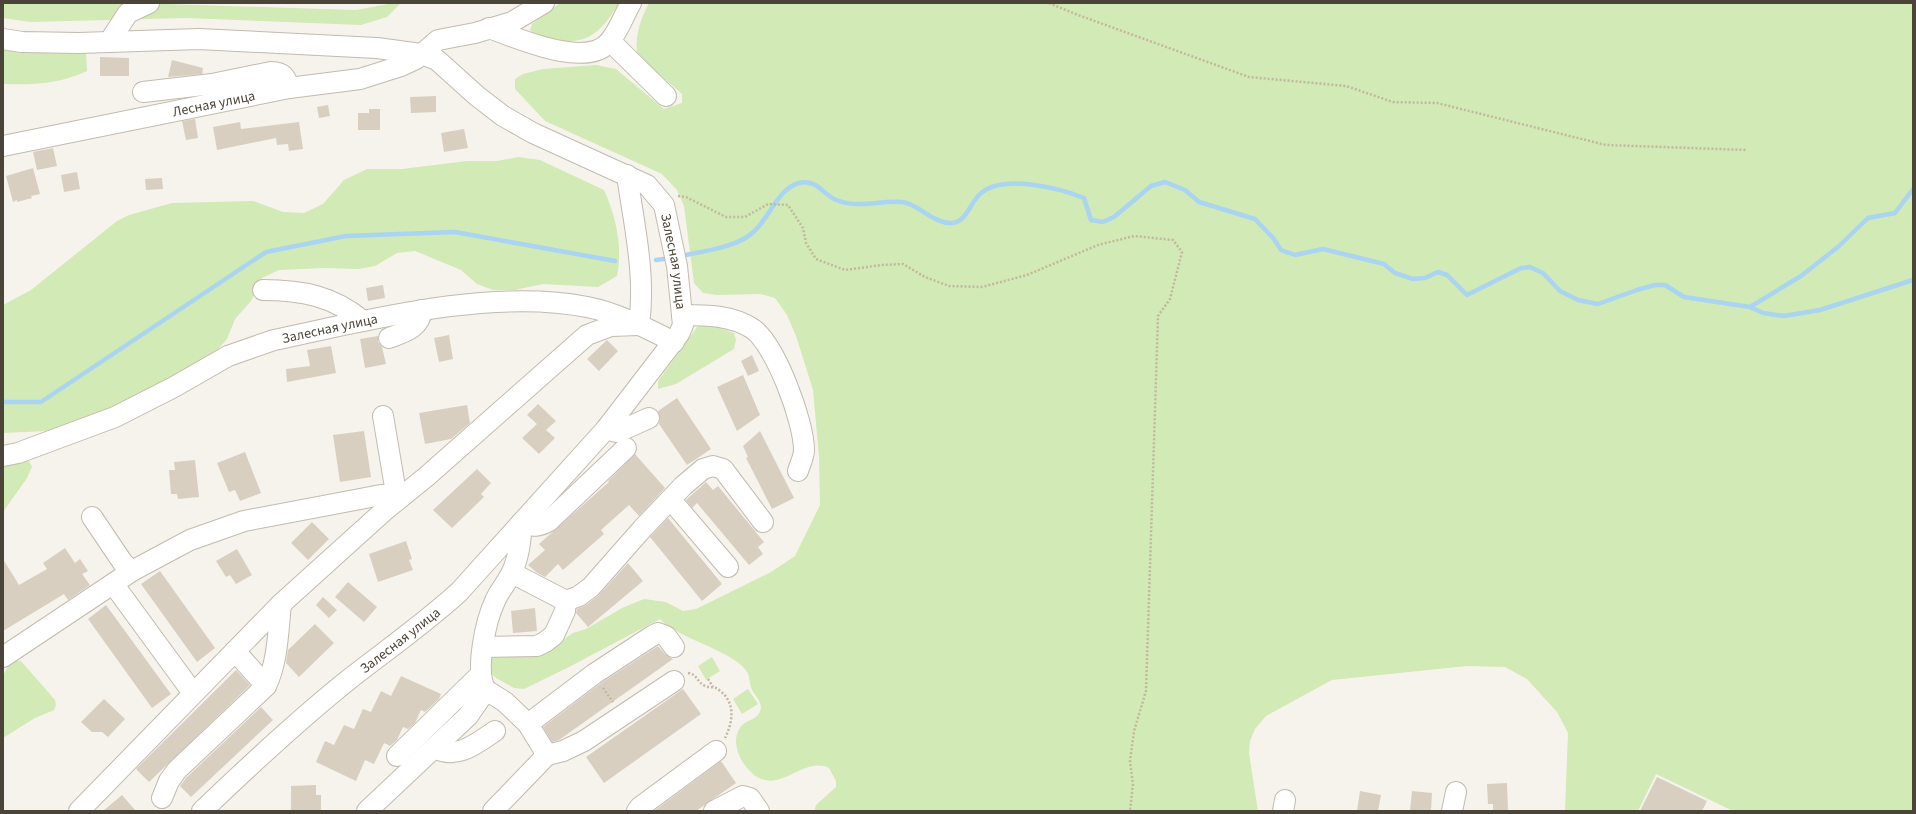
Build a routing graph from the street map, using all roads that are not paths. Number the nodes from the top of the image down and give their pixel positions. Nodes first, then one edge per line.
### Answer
1 (149, 3) edge
2 (544, 3) edge
3 (631, 3) edge
4 (133, 8) edge
5 (489, 28) junction
6 (3, 39) edge
7 (610, 41) junction
8 (109, 42) junction
9 (421, 54) junction
10 (289, 88) junction
11 (143, 92) dead end
12 (666, 96) dead end
13 (3, 146) edge
14 (627, 175) junction
15 (263, 290) dead end
16 (422, 310) junction
17 (682, 316) junction
18 (363, 321) junction
19 (639, 325) junction
20 (389, 338) dead end
21 (674, 342) junction
22 (383, 416) dead end
23 (649, 418) dead end
24 (606, 429) junction
25 (626, 448) dead end
26 (3, 456) edge
27 (798, 471) dead end
28 (397, 496) junction
29 (671, 500) junction
30 (92, 517) dead end
31 (763, 522) dead end
32 (521, 523) junction
33 (728, 567) dead end
34 (132, 571) junction
35 (512, 573) junction
36 (114, 585) junction
37 (566, 601) junction
38 (281, 604) junction
39 (483, 647) junction
40 (674, 647) dead end
41 (236, 651) junction
42 (3, 657) edge
43 (674, 681) road end
44 (483, 682) junction
45 (266, 686) junction
46 (193, 693) junction
47 (528, 724) junction
48 (495, 731) dead end
49 (434, 748) junction
50 (716, 751) road end
51 (547, 755) junction
52 (397, 756) dead end
53 (231, 783) junction
54 (162, 798) dead end
55 (79, 811) edge
56 (202, 811) edge
57 (221, 811) edge
58 (368, 811) edge
59 (493, 811) edge
60 (637, 811) edge
61 (714, 811) edge
62 (759, 811) edge

1 - 4 street
2 - 5 street, Лесная улица
3 - 7 street
4 - 8 street
5 - 7 street
5 - 9 street, Лесная улица
6 - 8 street, Залесная улица
7 - 12 street
8 - 9 street, Залесная улица
9 - 10 street, Лесная улица
9 - 14 street, Залесная улица
10 - 11 street
10 - 13 street, Лесная улица
14 - 17 street, Залесная улица
14 - 19 street
15 - 18 street
16 - 18 street, Залесная улица
16 - 19 street, Залесная улица
16 - 20 street
17 - 21 street, Залесная улица
17 - 27 street
18 - 26 street, Залесная улица
19 - 21 street, Залесная улица
19 - 28 street
21 - 24 street, Залесная улица
22 - 28 street
23 - 24 street
24 - 32 street, Залесная улица
25 - 32 street
28 - 34 street
28 - 38 street
29 - 31 street
29 - 33 street
29 - 37 street
30 - 34 street
32 - 35 street
32 - 53 street, Залесная улица
34 - 36 street
35 - 37 street
35 - 39 street
36 - 42 street
36 - 46 street
37 - 39 street
38 - 41 street
38 - 45 street
39 - 44 street
40 - 47 street
41 - 45 street
41 - 46 street
43 - 51 street
44 - 47 street
44 - 49 street
44 - 52 street
45 - 54 street
46 - 55 street
47 - 51 street
48 - 49 street
49 - 58 street
50 - 60 street
51 - 59 street
53 - 56 street, Залесная улица
53 - 57 street
61 - 62 street

